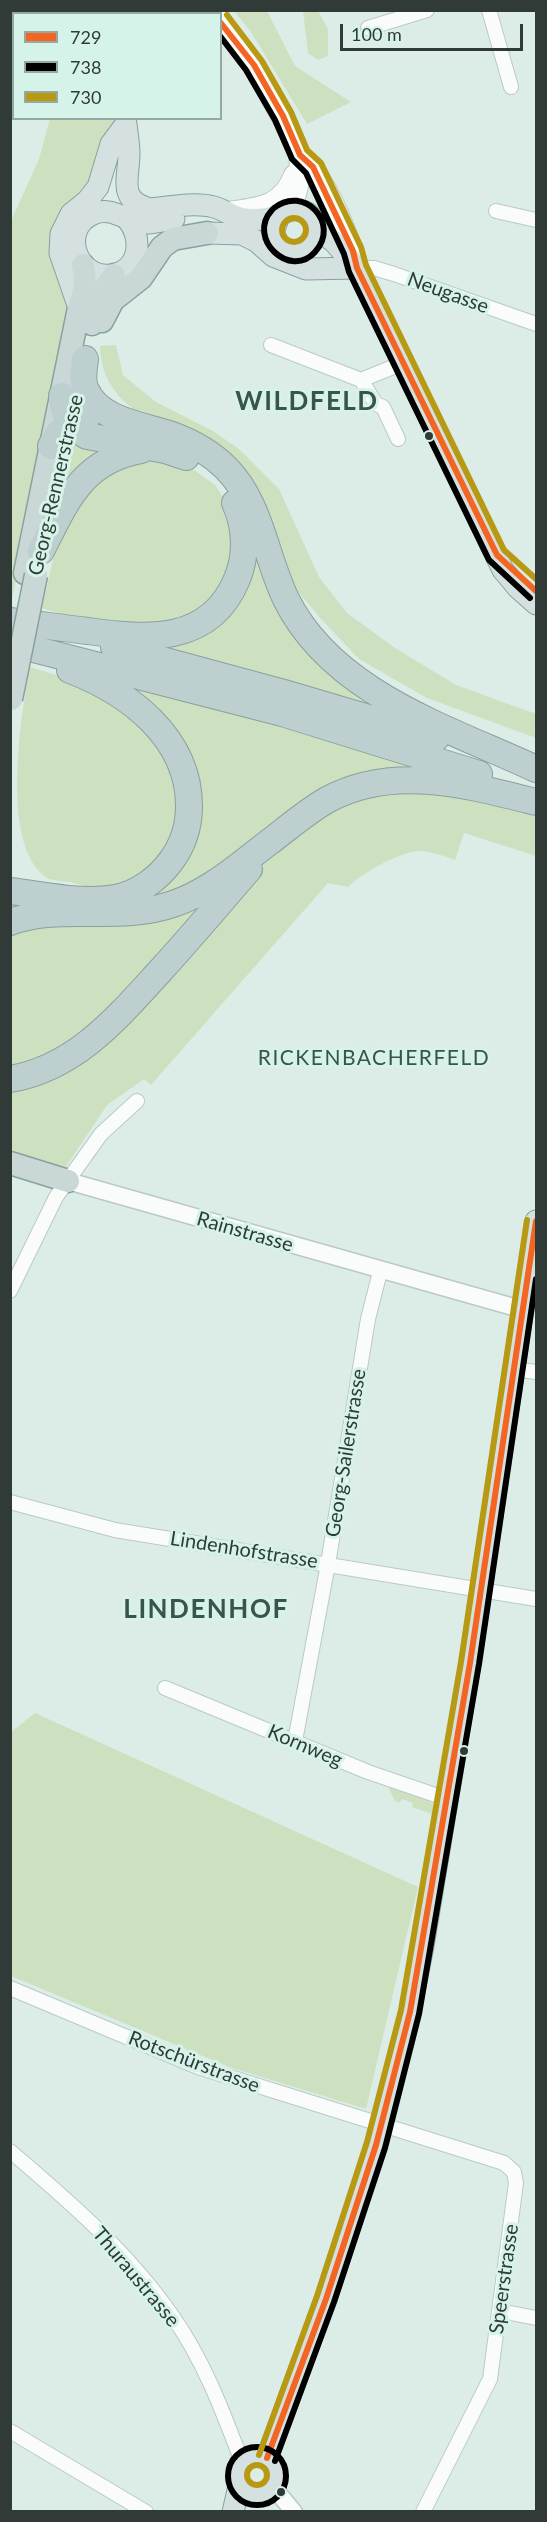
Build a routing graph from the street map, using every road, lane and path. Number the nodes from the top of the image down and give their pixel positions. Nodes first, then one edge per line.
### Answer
1 (219, 10) edge
2 (427, 10) edge
3 (489, 10) edge
4 (214, 12) edge
5 (222, 24) edge
6 (368, 28) dead end
7 (511, 87) dead end
8 (127, 121) edge
9 (121, 145) junction
10 (304, 159) junction
11 (496, 211) dead end
12 (227, 213) junction
13 (93, 214) junction
14 (122, 215) junction
15 (298, 216) junction
16 (537, 220) edge
17 (207, 233) joint
18 (274, 237) junction
19 (138, 244) junction
20 (308, 247) junction
21 (350, 261) junction
22 (83, 265) junction
23 (114, 274) junction
24 (78, 303) junction
25 (537, 324) edge
26 (90, 331) junction
27 (271, 345) dead end
28 (85, 359) junction
29 (403, 363) junction
30 (361, 380) junction
31 (62, 396) junction
32 (70, 422) junction
33 (139, 425) junction
34 (398, 439) dead end
35 (51, 446) junction
36 (153, 448) junction
37 (497, 555) junction
38 (34, 566) junction
39 (537, 591) edge
40 (537, 604) edge
41 (10, 621) edge
42 (10, 641) edge
43 (10, 653) edge
44 (11, 700) edge
45 (537, 770) edge
46 (537, 792) edge
47 (537, 802) edge
48 (283, 831) junction
49 (10, 874) edge
50 (10, 891) edge
51 (98, 898) junction
52 (10, 922) edge
53 (10, 1079) edge
54 (137, 1101) dead end
55 (10, 1163) edge
56 (68, 1182) junction
57 (537, 1221) edge
58 (380, 1272) junction
59 (10, 1292) edge
60 (524, 1310) junction
61 (514, 1368) junction
62 (537, 1372) edge
63 (10, 1502) edge
64 (328, 1564) junction
65 (480, 1589) junction
66 (537, 1599) edge
67 (165, 1688) dead end
68 (295, 1741) junction
69 (447, 1799) junction
70 (10, 1988) edge
71 (382, 2125) junction
72 (10, 2151) edge
73 (500, 2311) junction
74 (537, 2318) edge
75 (10, 2431) edge
76 (267, 2458) junction
77 (242, 2462) junction
78 (239, 2486) junction
79 (266, 2493) junction
80 (146, 2511) edge
81 (232, 2511) edge
82 (244, 2511) edge
83 (294, 2511) edge
84 (423, 2511) edge

1 - 4 street
2 - 6 street
3 - 7 street
5 - 10 main road
8 - 9 main road
8 - 12 main road
8 - 24 main road
9 - 13 main road
9 - 14 main road
10 - 12 main road
10 - 15 main road
10 - 21 main road
11 - 16 street
12 - 14 main road
12 - 15 main road
13 - 14 main road
13 - 22 main road
14 - 19 main road
15 - 18 main road
15 - 20 main road
15 - 21 main road
17 - 21 main road
17 - 26 highway
18 - 19 main road
18 - 20 main road
19 - 23 main road
20 - 21 main road
21 - 25 street, Neugasse
21 - 29 main road
22 - 23 main road
22 - 24 highway, Georg-Rennerstrasse
23 - 26 highway, Georg-Rennerstrasse
24 - 31 highway, Georg-Rennerstrasse
26 - 28 highway, Georg-Rennerstrasse
27 - 30 street
28 - 32 highway, Georg-Rennerstrasse
28 - 33 highway
29 - 30 street
29 - 37 main road
30 - 34 street
31 - 32 highway
31 - 35 highway, Georg-Rennerstrasse
32 - 33 highway
32 - 35 highway
32 - 36 highway
32 - 38 highway, Georg-Rennerstrasse
33 - 45 highway
35 - 38 highway, Georg-Rennerstrasse
36 - 38 highway
36 - 41 highway
37 - 39 main road
37 - 40 main road
38 - 42 highway, Georg-Rennerstrasse
38 - 44 highway, Georg-Rennerstrasse, bridge
41 - 45 highway
42 - 46 highway
43 - 51 highway
47 - 48 highway
48 - 52 highway
48 - 53 highway
49 - 51 highway
50 - 51 highway
54 - 56 street
55 - 56 highway
56 - 58 street, Rainstrasse
56 - 59 street
57 - 60 main road
58 - 60 street, Rainstrasse
58 - 64 street, Georg-Sailerstrasse
60 - 61 main road
61 - 62 street
61 - 65 main road
63 - 64 street, Lindenhofstrasse
64 - 65 street, Lindenhofstrasse
64 - 68 street, Georg-Sailerstrasse
65 - 66 street, Lindenhofstrasse
65 - 69 main road
67 - 68 street, Kornweg
68 - 69 street, Kornweg
69 - 71 main road
70 - 71 street, Rotschürstrasse
71 - 73 street, Speerstrasse
71 - 76 main road
72 - 77 street, Thuraustrasse
73 - 74 street
73 - 84 street, Speerstrasse
75 - 80 street
76 - 77 main road
76 - 79 main road
77 - 78 main road
78 - 79 main road
78 - 81 main road
79 - 82 main road
79 - 83 street

